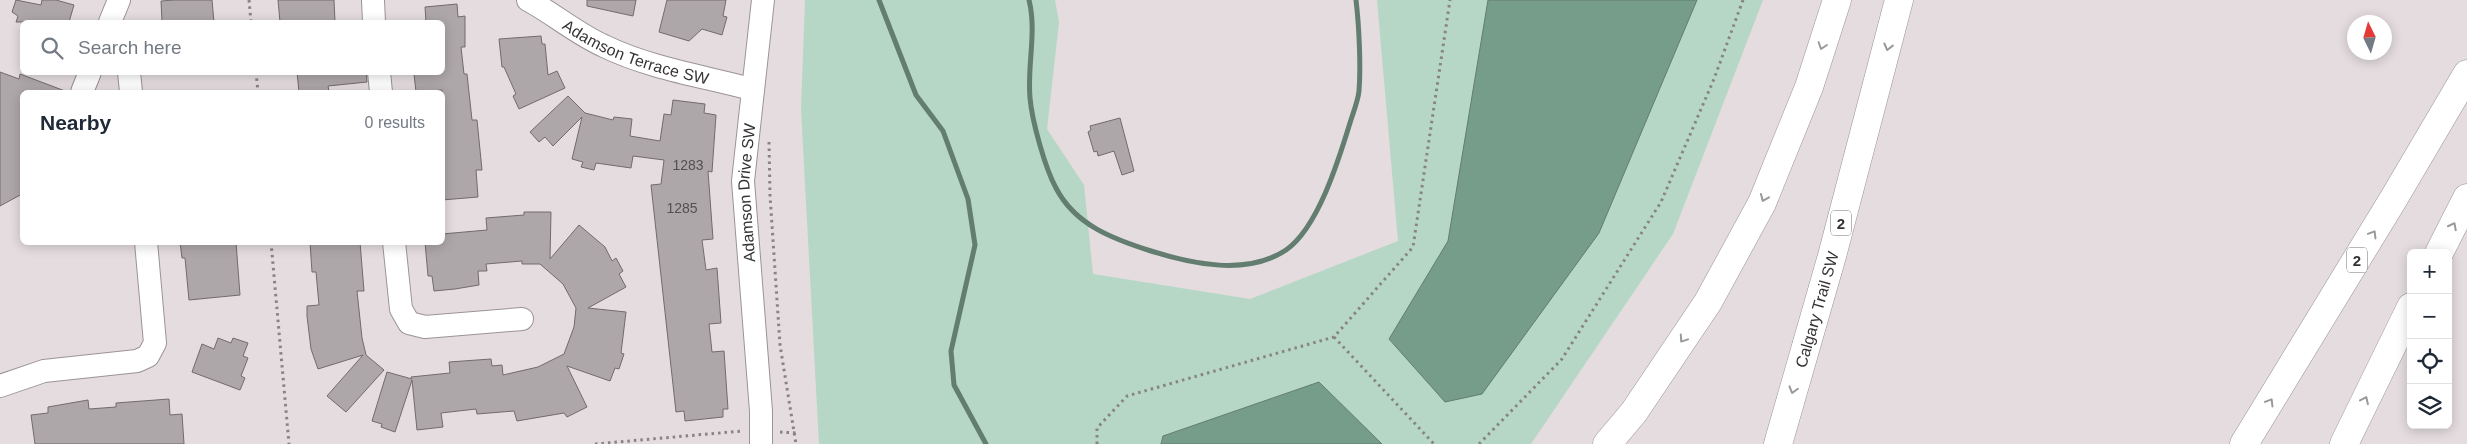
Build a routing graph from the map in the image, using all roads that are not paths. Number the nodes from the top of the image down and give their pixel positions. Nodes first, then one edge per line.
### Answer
1 (121, 0) edge
2 (372, 0) edge
3 (528, 0) edge
4 (762, 0) edge
5 (1837, 0) edge
6 (1899, 0) edge
7 (111, 20) edge
8 (124, 20) edge
9 (374, 20) edge
10 (2467, 74) edge
11 (89, 75) edge
12 (129, 75) edge
13 (379, 75) edge
14 (751, 89) junction
15 (83, 90) edge
16 (131, 90) edge
17 (381, 90) edge
18 (2467, 198) edge
19 (146, 245) edge
20 (394, 245) edge
21 (2441, 249) edge
22 (2407, 315) edge
23 (522, 319) dead end
24 (0, 386) edge
25 (762, 435) edge
26 (1607, 444) edge
27 (1778, 444) edge
28 (2244, 444) edge
29 (2344, 444) edge

1 - 7 street
1 - 8 street
2 - 9 street
3 - 14 street, Adamson Terrace SW
4 - 14 street, Adamson Drive SW
5 -> 26 highway
6 -> 27 highway, Calgary Trail SW / 2
28 -> 10 highway, 2
11 - 15 street
12 - 16 street
13 - 17 street
14 - 25 street, Adamson Drive SW
21 -> 18 highway
19 - 24 street
20 - 23 street
29 -> 22 highway

